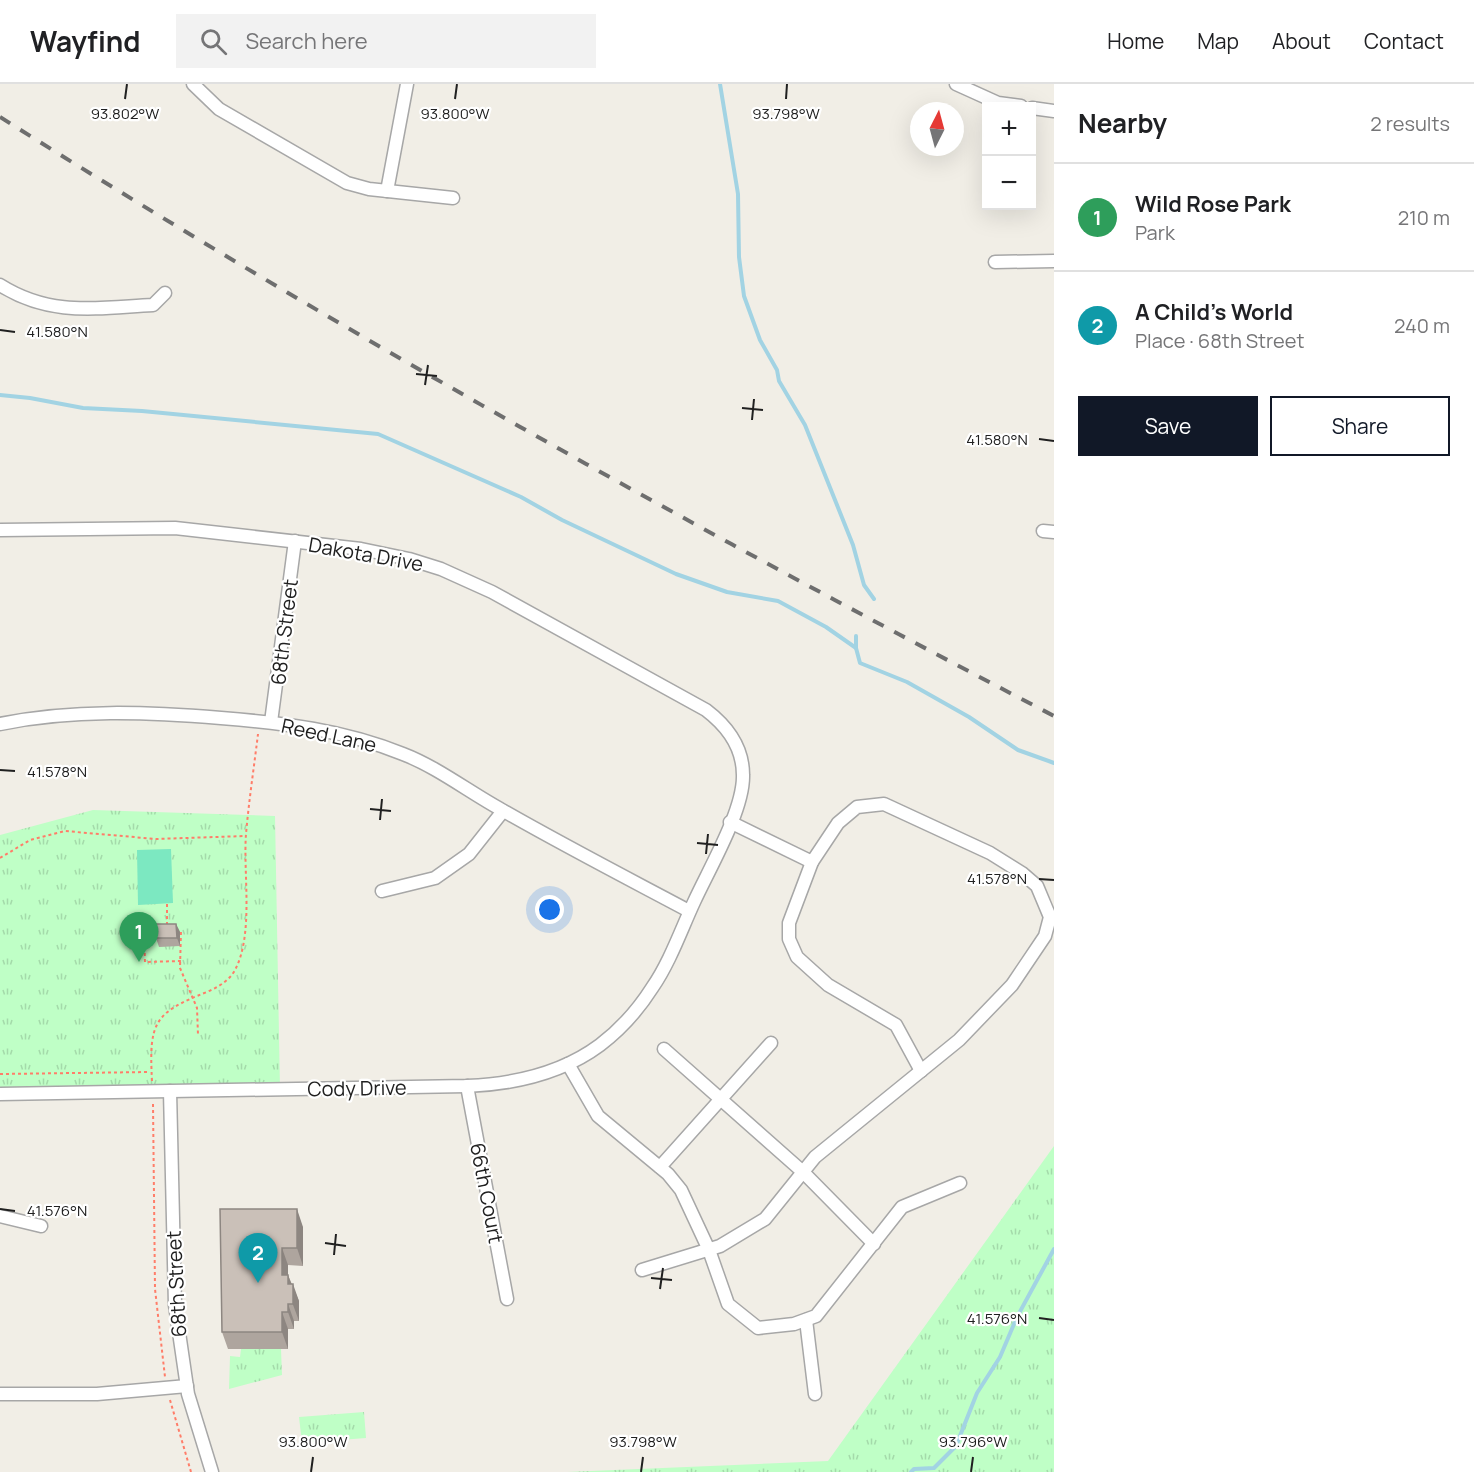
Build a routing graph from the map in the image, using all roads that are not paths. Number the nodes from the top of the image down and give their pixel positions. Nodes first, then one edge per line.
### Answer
1 (194, 84) edge
2 (407, 84) edge
3 (957, 85) edge
4 (996, 102) edge
5 (1036, 109) edge
6 (1054, 111) edge
7 (387, 191) junction
8 (453, 198) dead end
9 (1054, 261) edge
10 (995, 262) dead end
11 (0, 285) edge
12 (165, 293) dead end
13 (0, 530) edge
14 (295, 541) junction
15 (272, 722) junction
16 (0, 724) edge
17 (741, 759) joint
18 (503, 811) junction
19 (730, 822) junction
20 (812, 862) junction
21 (382, 891) dead end
22 (689, 911) junction
23 (771, 1043) dead end
24 (664, 1048) dead end
25 (568, 1064) junction
26 (921, 1071) junction
27 (467, 1086) junction
28 (170, 1091) junction
29 (0, 1094) edge
30 (720, 1099) junction
31 (660, 1167) junction
32 (803, 1172) junction
33 (960, 1183) dead end
34 (0, 1216) edge
35 (41, 1226) dead end
36 (874, 1244) junction
37 (709, 1250) junction
38 (642, 1270) dead end
39 (507, 1299) dead end
40 (806, 1320) junction
41 (187, 1386) junction
42 (0, 1394) edge
43 (815, 1394) dead end
44 (212, 1472) edge

1 - 7 street
2 - 7 street
3 - 4 street
5 - 6 street
7 - 8 street
9 - 10 street
11 - 12 street
13 - 14 street, Dakota Drive
14 - 15 street, 68th Street
14 - 17 street, Dakota Drive
15 - 16 street, Reed Lane
15 - 18 street, Reed Lane
17 - 19 street, Cody Drive
18 - 21 street
18 - 22 street, Reed Lane
19 - 20 street
19 - 22 street, Cody Drive
20 - 26 street
20 - 26 street
22 - 25 street, Cody Drive
23 - 30 street
24 - 30 street
25 - 27 street, Cody Drive
25 - 31 street
26 - 32 street
27 - 28 street, Cody Drive
27 - 39 street, 66th Court
28 - 29 street, Cody Drive
28 - 41 street, 68th Street
30 - 31 street
30 - 32 street
31 - 37 street
32 - 36 street
32 - 37 street
33 - 36 street
34 - 35 street
36 - 40 street
37 - 38 street
37 - 40 street
40 - 43 street
41 - 42 street
41 - 44 street, 68th Street

